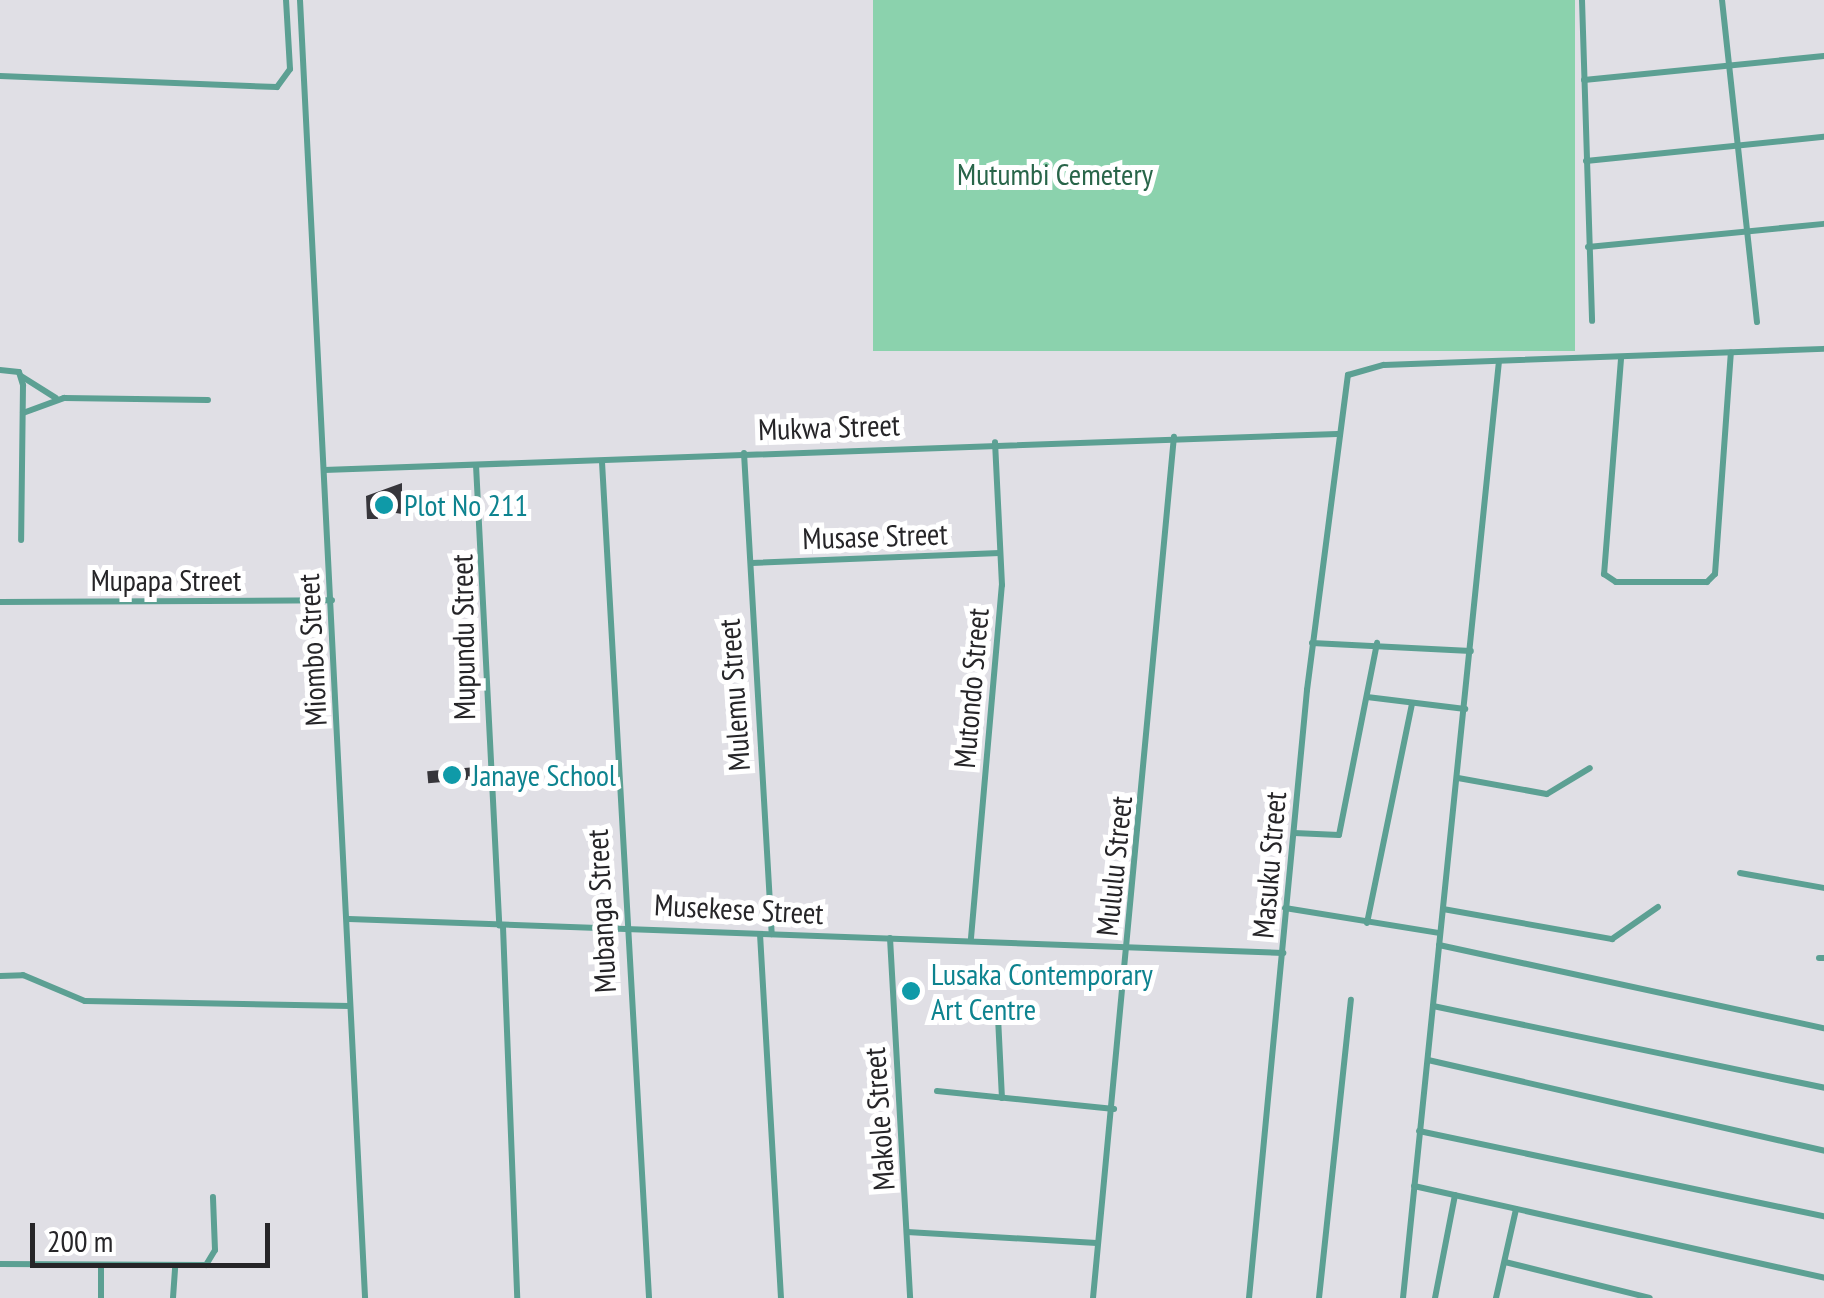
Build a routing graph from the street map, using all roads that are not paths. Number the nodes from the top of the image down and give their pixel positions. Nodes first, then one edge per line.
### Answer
1 (286, 0) edge
2 (300, 0) edge
3 (1582, 0) edge
4 (1722, 0) edge
5 (1824, 56) edge
6 (1729, 66) junction
7 (0, 76) edge
8 (1584, 80) junction
9 (1824, 137) edge
10 (1738, 146) junction
11 (1586, 161) junction
12 (1824, 224) edge
13 (1747, 231) junction
14 (1588, 247) junction
15 (1592, 321) dead end
16 (1757, 322) dead end
17 (1824, 349) edge
18 (1731, 353) junction
19 (1622, 359) junction
20 (1499, 362) junction
21 (0, 370) edge
22 (22, 376) junction
23 (57, 398) junction
24 (208, 400) dead end
25 (23, 413) junction
26 (1337, 434) junction
27 (1174, 437) junction
28 (995, 442) junction
29 (744, 453) junction
30 (602, 462) junction
31 (476, 465) junction
32 (324, 470) junction
33 (22, 540) dead end
34 (1000, 553) junction
35 (752, 563) junction
36 (332, 600) junction
37 (0, 602) edge
38 (1312, 643) junction
39 (1376, 643) junction
40 (1471, 651) junction
41 (1367, 697) junction
42 (1412, 704) junction
43 (1465, 709) junction
44 (1590, 768) dead end
45 (1458, 778) junction
46 (1294, 834) junction
47 (1740, 874) dead end
48 (1824, 888) edge
49 (1658, 907) dead end
50 (1285, 908) junction
51 (1444, 909) junction
52 (348, 919) junction
53 (1367, 923) junction
54 (501, 926) junction
55 (624, 927) junction
56 (1440, 933) junction
57 (760, 934) junction
58 (772, 934) junction
59 (890, 938) junction
60 (972, 938) junction
61 (1439, 945) junction
62 (1128, 948) junction
63 (1283, 953) junction
64 (0, 976) edge
65 (1352, 1000) dead end
66 (350, 1006) junction
67 (1434, 1006) junction
68 (998, 1017) dead end
69 (1824, 1028) edge
70 (1428, 1060) junction
71 (1824, 1088) edge
72 (937, 1092) dead end
73 (1002, 1098) junction
74 (1114, 1108) junction
75 (1419, 1131) junction
76 (1824, 1151) edge
77 (1414, 1186) junction
78 (1456, 1195) junction
79 (213, 1197) dead end
80 (1516, 1209) junction
81 (1824, 1216) edge
82 (907, 1232) junction
83 (1098, 1243) junction
84 (1504, 1262) junction
85 (0, 1264) edge
86 (101, 1266) junction
87 (175, 1266) junction
88 (1824, 1278) edge
89 (100, 1298) edge
90 (173, 1298) edge
91 (365, 1298) edge
92 (518, 1298) edge
93 (649, 1298) edge
94 (781, 1298) edge
95 (910, 1298) edge
96 (1093, 1298) edge
97 (1249, 1298) edge
98 (1319, 1298) edge
99 (1403, 1298) edge
100 (1436, 1298) edge
101 (1496, 1298) edge
102 (1650, 1298) edge

1 - 7 street
2 - 32 street, Miombo Street
3 - 8 street
4 - 6 street
5 - 6 street
6 - 8 street
6 - 10 street
8 - 11 street
9 - 10 street
10 - 11 street
10 - 13 street
11 - 14 street
12 - 13 street
13 - 14 street
13 - 16 street
14 - 15 street
17 - 18 street
18 - 19 street
18 - 19 street
19 - 20 street
20 - 26 street, Masuku Street
20 - 40 street
21 - 22 street
22 - 23 street
22 - 25 street
23 - 24 street
23 - 25 street
25 - 33 street
26 - 27 street, Mukwa Street
26 - 38 street, Masuku Street
27 - 28 street, Mukwa Street
27 - 62 street, Mululu Street
28 - 29 street, Mukwa Street
28 - 34 street, Mutondo Street
29 - 30 street, Mukwa Street
29 - 35 street, Mulemu Street
30 - 31 street, Mukwa Street
30 - 55 street, Mubanga Street
31 - 32 street, Mukwa Street
31 - 54 street, Mupundu Street
32 - 36 street, Miombo Street
34 - 35 street, Musase Street
34 - 60 street, Mutondo Street
35 - 58 street, Mulemu Street
36 - 37 street, Mupapa Street
36 - 52 street, Miombo Street
38 - 39 street
38 - 46 street, Masuku Street
39 - 40 street
39 - 41 street
40 - 43 street
41 - 42 street
41 - 46 street
42 - 43 street
42 - 53 street
43 - 45 street
44 - 45 street
45 - 51 street
46 - 50 street, Masuku Street
47 - 48 street
49 - 51 street
50 - 53 street
50 - 63 street, Masuku Street
51 - 56 street
52 - 54 street, Musekese Street
52 - 66 street, Miombo Street
53 - 56 street
54 - 55 street, Musekese Street
54 - 92 street, Mupundu Street
55 - 57 street, Musekese Street
55 - 93 street, Mubanga Street
56 - 61 street
57 - 58 street, Musekese Street
57 - 94 street
58 - 59 street, Musekese Street
59 - 60 street, Musekese Street
59 - 82 street, Makole Street
60 - 62 street, Musekese Street
61 - 67 street
61 - 69 street
62 - 63 street, Musekese Street
62 - 74 street, Mululu Street
63 - 97 street, Masuku Street
64 - 66 street
65 - 98 street
66 - 91 street, Miombo Street
67 - 70 street
67 - 71 street
68 - 73 street
70 - 75 street
70 - 76 street
72 - 73 street
73 - 74 street
74 - 83 street, Mululu Street
75 - 77 street
75 - 81 street
77 - 78 street
77 - 99 street
78 - 80 street
78 - 100 street
79 - 87 street
80 - 84 street
80 - 88 street
82 - 83 street
82 - 95 street, Makole Street
83 - 96 street, Mululu Street
84 - 101 street
84 - 102 street
85 - 86 street
86 - 87 street
86 - 89 street
87 - 90 street

